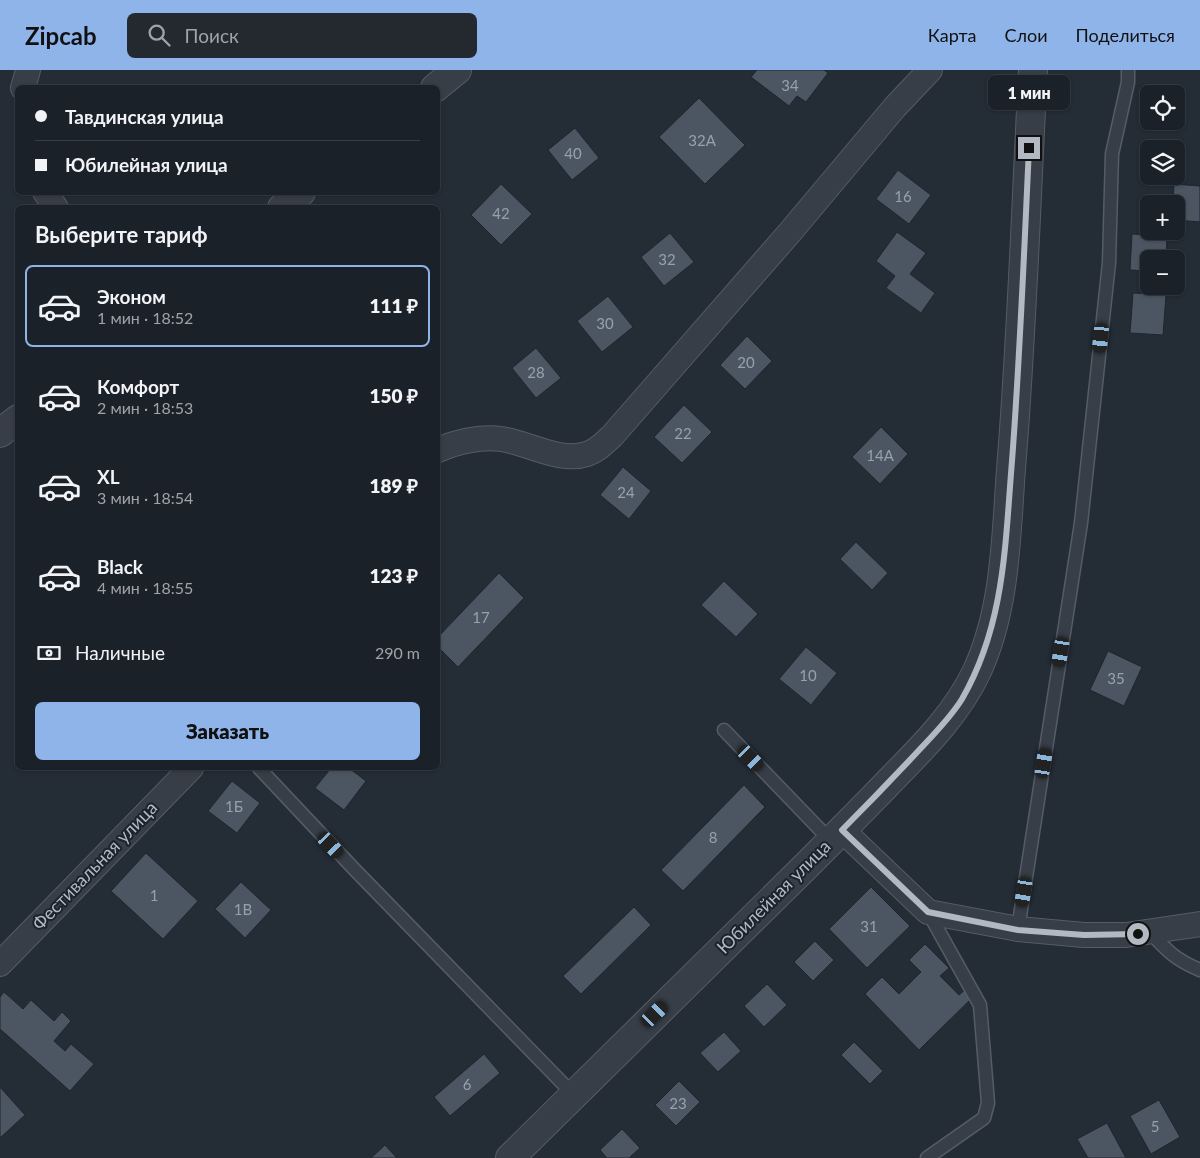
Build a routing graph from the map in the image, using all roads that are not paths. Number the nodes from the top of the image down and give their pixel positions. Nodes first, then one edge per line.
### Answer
1 (28, 70) edge
2 (458, 70) edge
3 (930, 70) edge
4 (1033, 70) edge
5 (1128, 70) edge
6 (24, 85) edge
7 (439, 85) edge
8 (297, 195) edge
9 (286, 205) edge
10 (15, 421) edge
11 (0, 433) edge
12 (440, 449) edge
13 (724, 730) dead end
14 (189, 770) edge
15 (261, 770) edge
16 (837, 836) junction
17 (928, 912) junction
18 (1200, 924) edge
19 (1018, 930) junction
20 (1150, 932) junction
21 (0, 964) edge
22 (1200, 970) edge
23 (574, 1094) junction
24 (510, 1158) edge
25 (927, 1158) edge

1 - 6 street
2 - 7 street
3 - 12 street
4 - 16 street, Юбилейная улица
5 - 19 lane
8 - 9 street
10 - 11 street
13 - 16 lane
14 - 21 street, Фестивальная улица
15 - 23 lane
16 - 17 street
16 - 23 street, Юбилейная улица
17 - 19 street
17 - 25 lane
18 - 20 street
19 - 20 street
20 - 22 lane
23 - 24 street, Юбилейная улица

